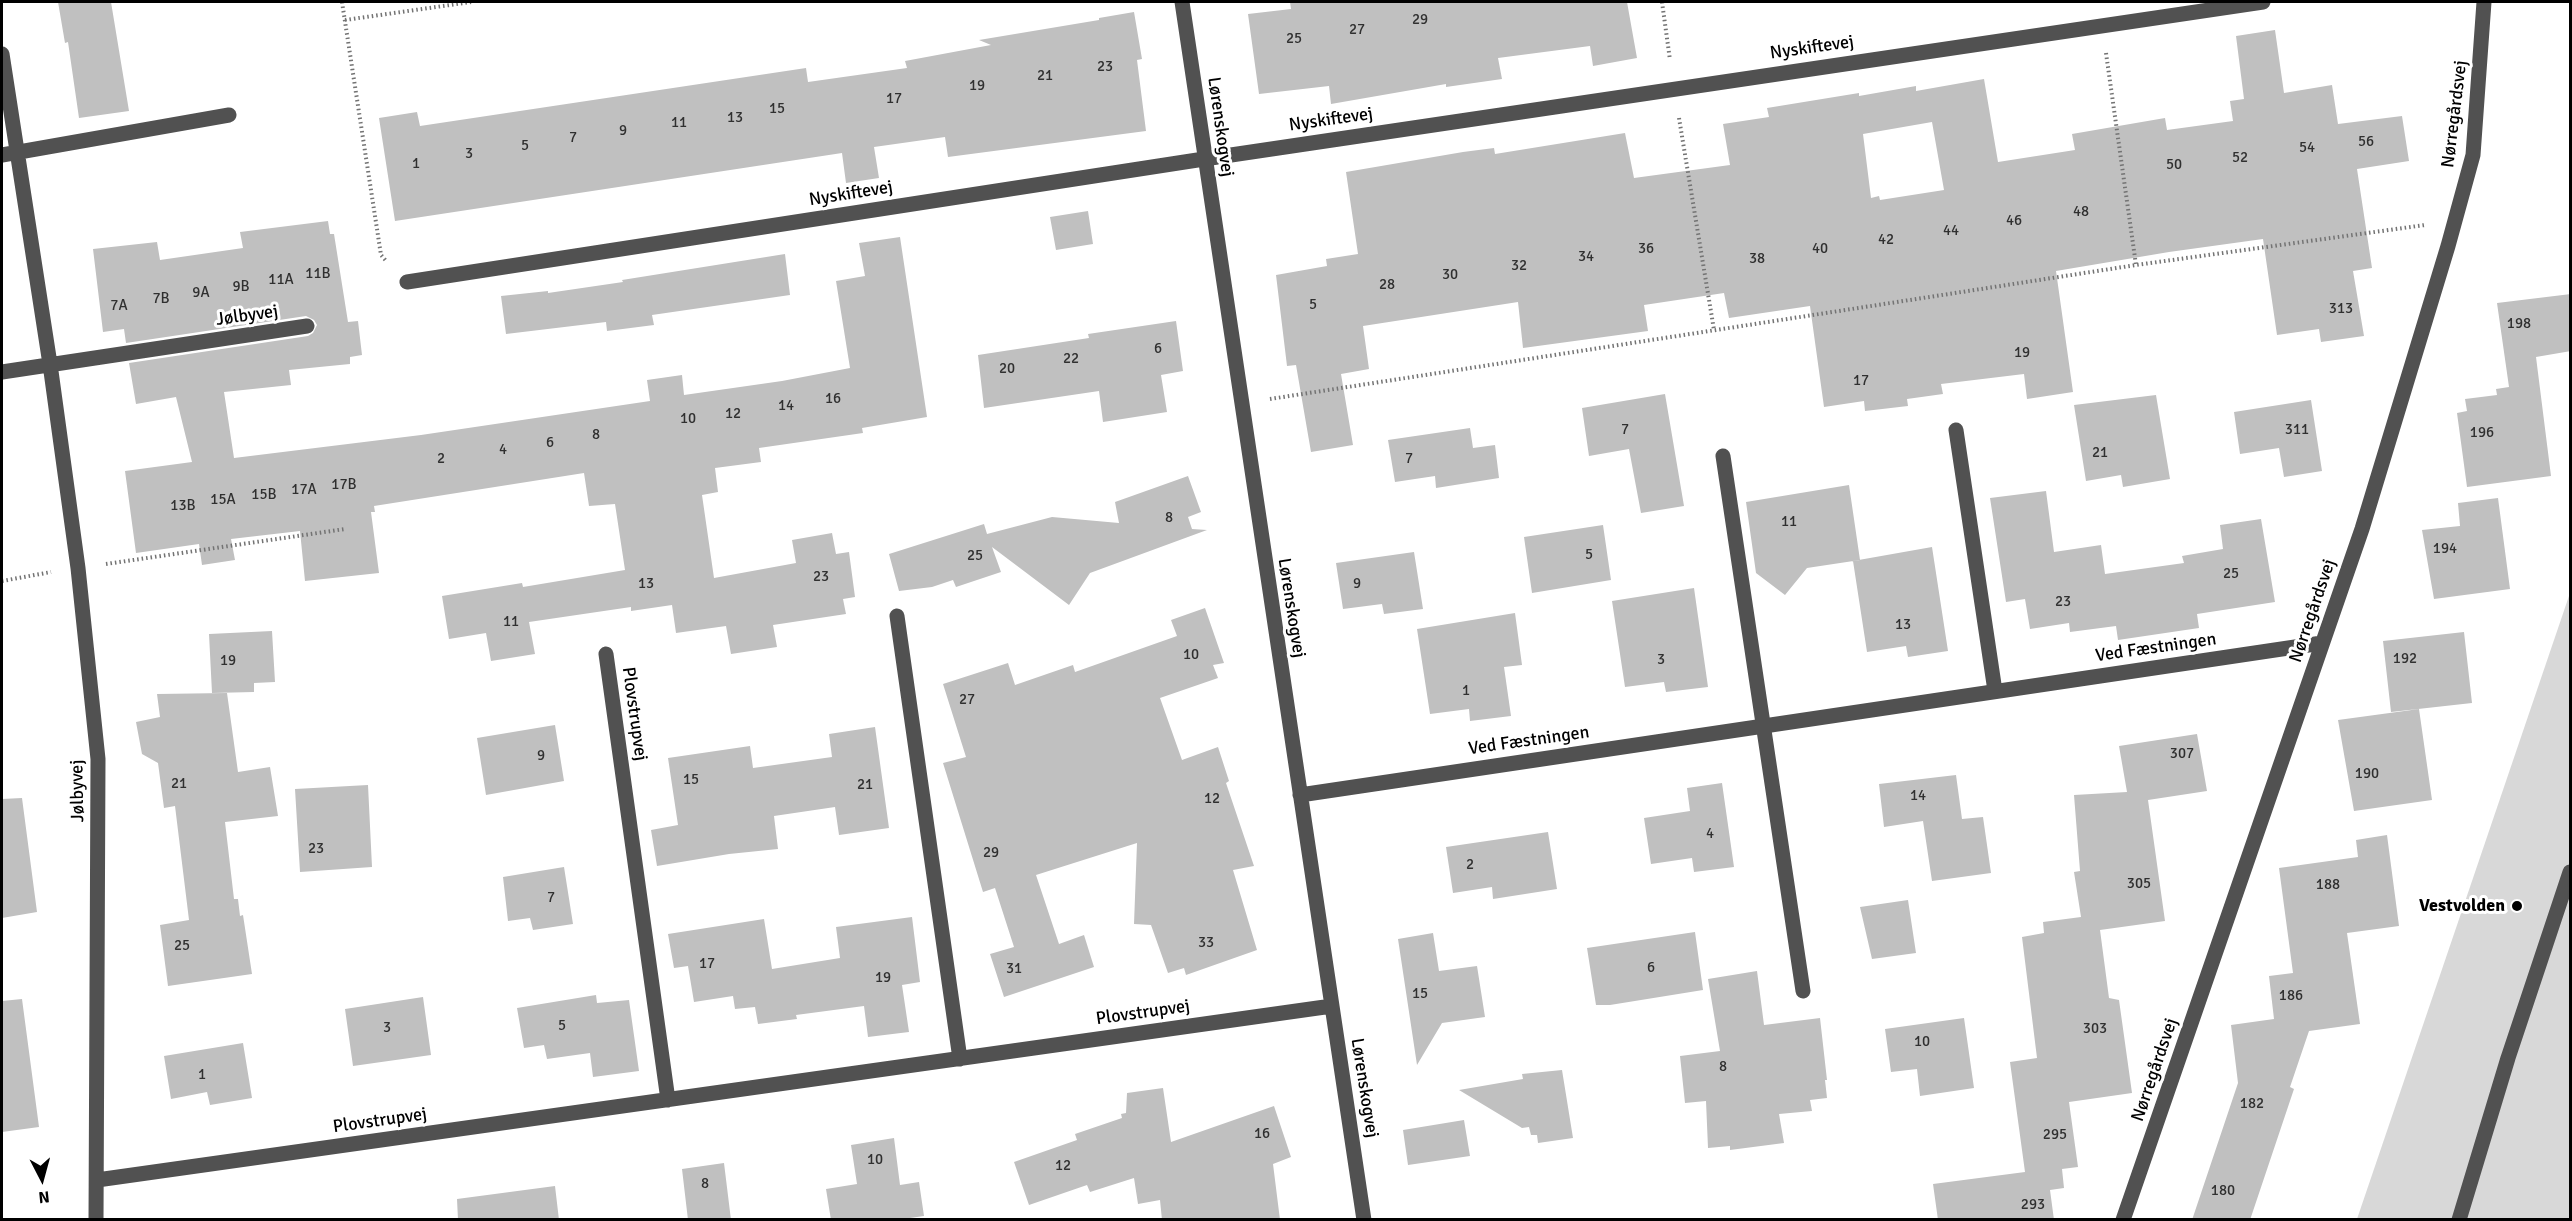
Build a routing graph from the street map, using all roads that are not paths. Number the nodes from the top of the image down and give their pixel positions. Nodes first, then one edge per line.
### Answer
1 (1182, 2) edge
2 (2263, 2) edge
3 (2484, 2) edge
4 (2, 54) edge
5 (229, 115) dead end
6 (9, 154) edge
7 (1204, 159) junction
8 (406, 282) road end
9 (307, 326) dead end
10 (50, 364) junction
11 (2, 372) edge
12 (1956, 429) dead end
13 (1723, 456) dead end
14 (897, 616) dead end
15 (2322, 643) junction
16 (606, 654) dead end
17 (1995, 691) junction
18 (1763, 726) junction
19 (1300, 795) junction
20 (2571, 872) edge
21 (1803, 991) dead end
22 (1332, 1006) junction
23 (960, 1059) junction
24 (668, 1100) junction
25 (97, 1180) junction
26 (96, 1220) edge
27 (1364, 1220) edge
28 (2123, 1220) edge
29 (2460, 1220) edge

1 - 7 street, Lørenskogvej
2 - 7 street, Nyskiftevej
3 - 15 street, Nørregårdsvej
4 - 6 street, Jølbyvej
5 - 6 street
6 - 10 street, Jølbyvej
7 - 8 street, Nyskiftevej
7 - 19 street, Lørenskogvej
9 - 10 street, Jølbyvej
10 - 11 street, Jølbyvej
10 - 25 street, Jølbyvej
12 - 17 street
13 - 18 street
14 - 23 street
15 - 17 street, Ved Fæstningen
15 - 28 street, Nørregårdsvej
16 - 24 street, Plovstrupvej
17 - 18 street, Ved Fæstningen
18 - 19 street, Ved Fæstningen
18 - 21 street
19 - 22 street, Lørenskogvej
20 - 29 street
22 - 23 street, Plovstrupvej
22 - 27 street, Lørenskogvej
23 - 24 street, Plovstrupvej
24 - 25 street, Plovstrupvej
25 - 26 street, Jølbyvej

